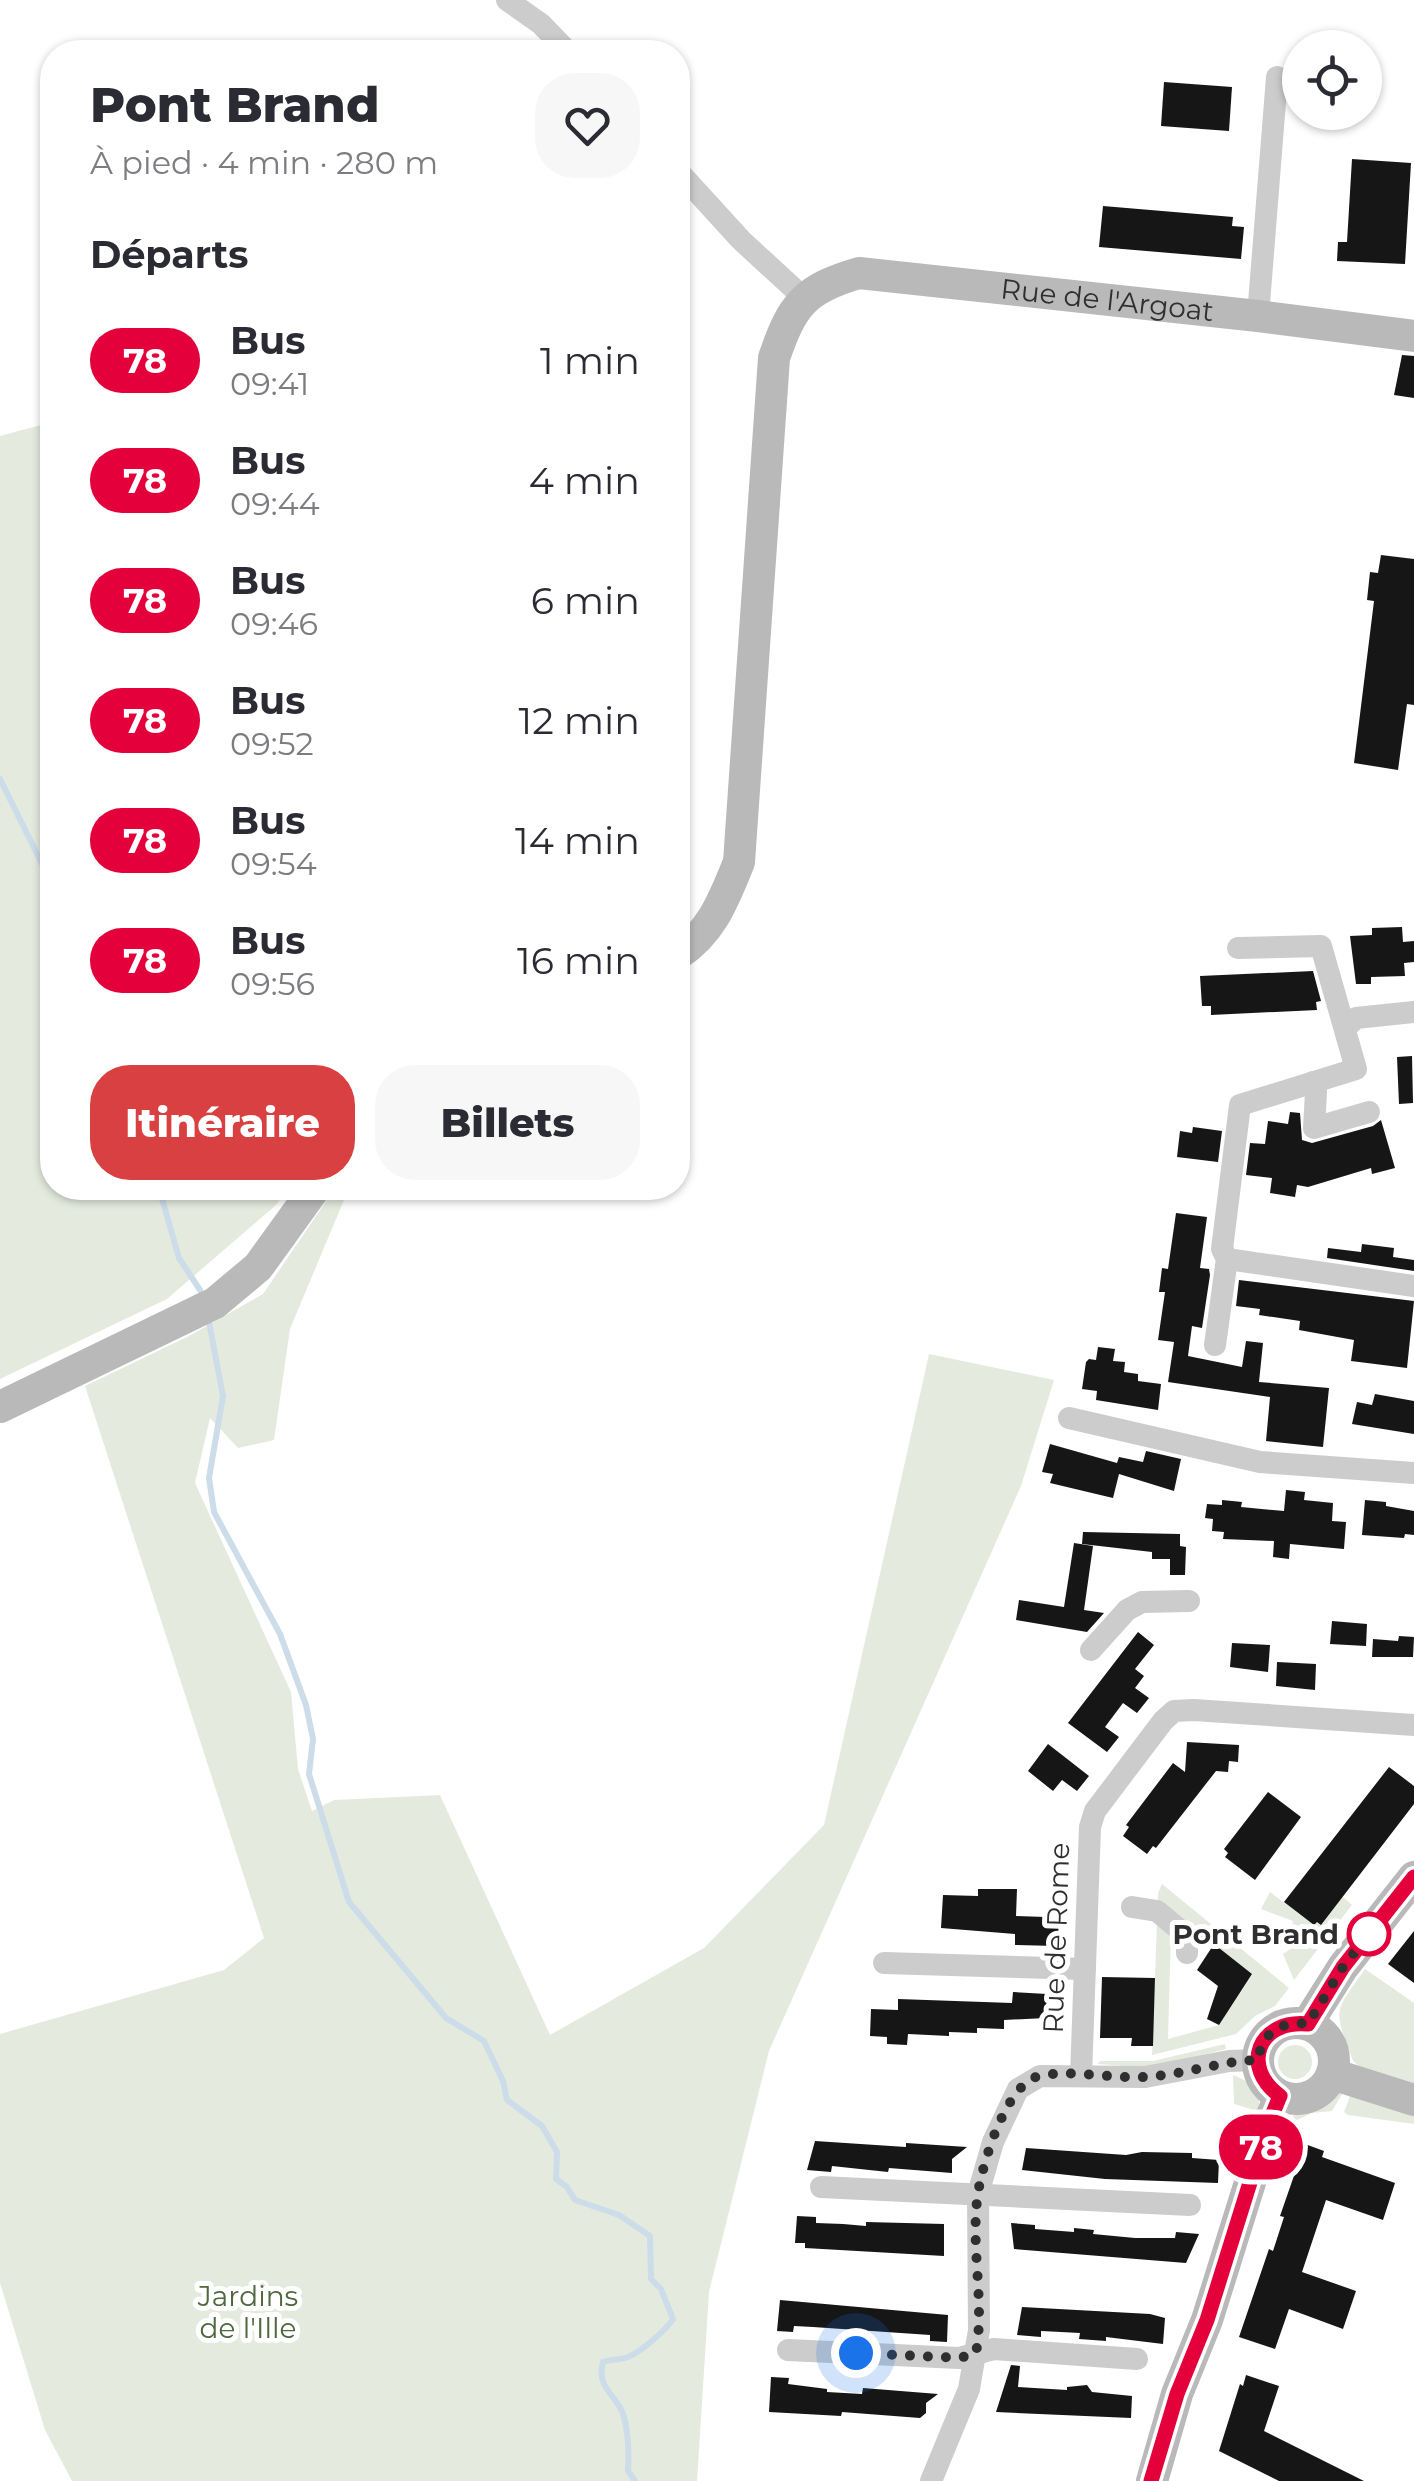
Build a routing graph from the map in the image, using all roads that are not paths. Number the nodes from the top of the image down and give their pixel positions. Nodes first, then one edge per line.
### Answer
1 (507, 0) edge
2 (556, 40) edge
3 (1278, 78) dead end
4 (690, 184) edge
5 (804, 298) junction
6 (1258, 316) junction
7 (1414, 336) edge
8 (690, 945) edge
9 (1238, 948) dead end
10 (1414, 1012) edge
11 (1345, 1028) junction
12 (1313, 1082) junction
13 (1369, 1112) dead end
14 (306, 1200) edge
15 (1227, 1259) junction
16 (1414, 1286) edge
17 (1215, 1345) dead end
18 (0, 1407) edge
19 (1069, 1418) dead end
20 (1414, 1473) edge
21 (1189, 1601) dead end
22 (1091, 1650) dead end
23 (1414, 1725) edge
24 (1414, 1877) edge
25 (1132, 1907) dead end
26 (1186, 1953) dead end
27 (884, 1963) dead end
28 (1085, 1970) junction
29 (1308, 2024) junction
30 (1258, 2060) junction
31 (1332, 2074) junction
32 (1081, 2076) junction
33 (1280, 2096) junction
34 (1414, 2100) edge
35 (821, 2188) dead end
36 (978, 2194) junction
37 (1190, 2205) dead end
38 (788, 2350) dead end
39 (976, 2353) junction
40 (1138, 2359) dead end
41 (1171, 2421) junction
42 (931, 2481) edge
43 (1152, 2481) edge
44 (1176, 2481) edge

1 - 2 street
3 - 6 street
4 - 5 street
5 - 6 street, Rue de l'Argoat
5 - 8 street
6 - 7 street, Rue de l'Argoat
9 - 11 street
10 - 11 street
11 - 12 street
12 - 13 street
12 - 15 street
14 - 18 street
15 - 16 street
15 - 17 street
19 - 20 street
21 - 22 street
23 - 28 street, Rue de Rome
24 - 29 street
25 - 26 street
27 - 28 street
28 - 32 street, Rue de Rome
29 - 30 street
29 - 31 street
30 - 32 street
30 - 33 street
31 - 33 street
31 - 34 street
32 - 36 street
33 - 41 street
35 - 36 street
36 - 37 street
36 - 39 street
38 - 39 street
39 - 40 street
39 - 42 street
41 - 43 street
41 - 44 street

